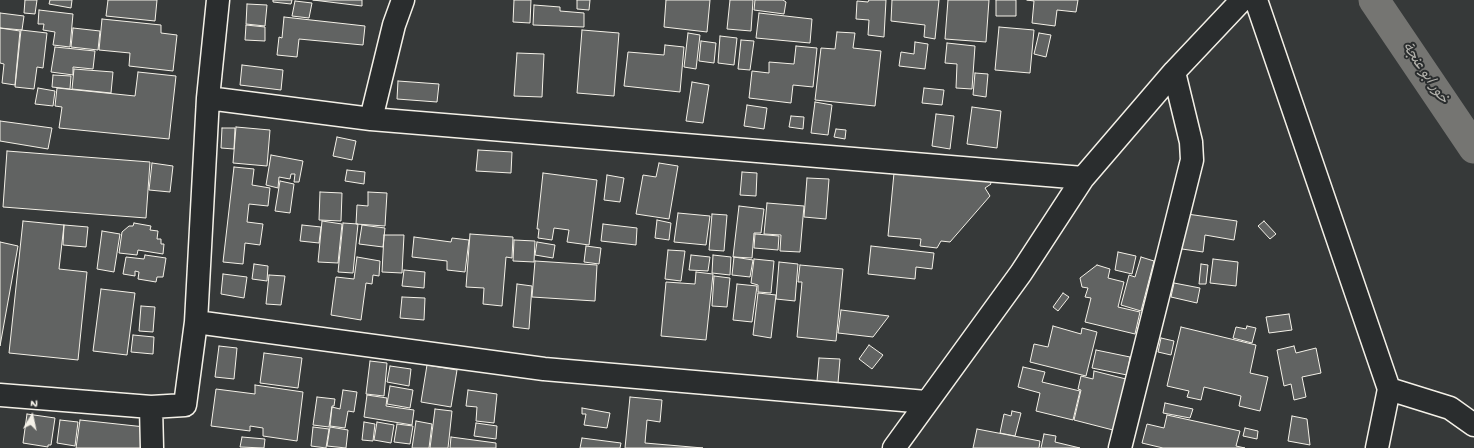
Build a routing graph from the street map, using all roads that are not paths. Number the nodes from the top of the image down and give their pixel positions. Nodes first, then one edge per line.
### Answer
1 (218, 0) edge
2 (403, 0) edge
3 (1242, 0) edge
4 (1256, 0) edge
5 (1174, 72) junction
6 (208, 98) junction
7 (371, 119) junction
8 (1082, 178) junction
9 (196, 322) junction
10 (1389, 389) junction
11 (0, 395) edge
12 (926, 402) junction
13 (151, 407) junction
14 (1474, 425) edge
15 (152, 448) edge
16 (894, 448) edge
17 (1120, 448) edge
18 (1376, 448) edge

1 - 6 street
2 - 7 street
3 - 5 street
4 - 10 street
5 - 8 street
5 - 17 street
6 - 7 street
6 - 9 street
7 - 8 street
8 - 12 street
9 - 12 street
9 - 13 street
10 - 14 street
10 - 18 street
11 - 13 street
12 - 16 street
13 - 15 street

